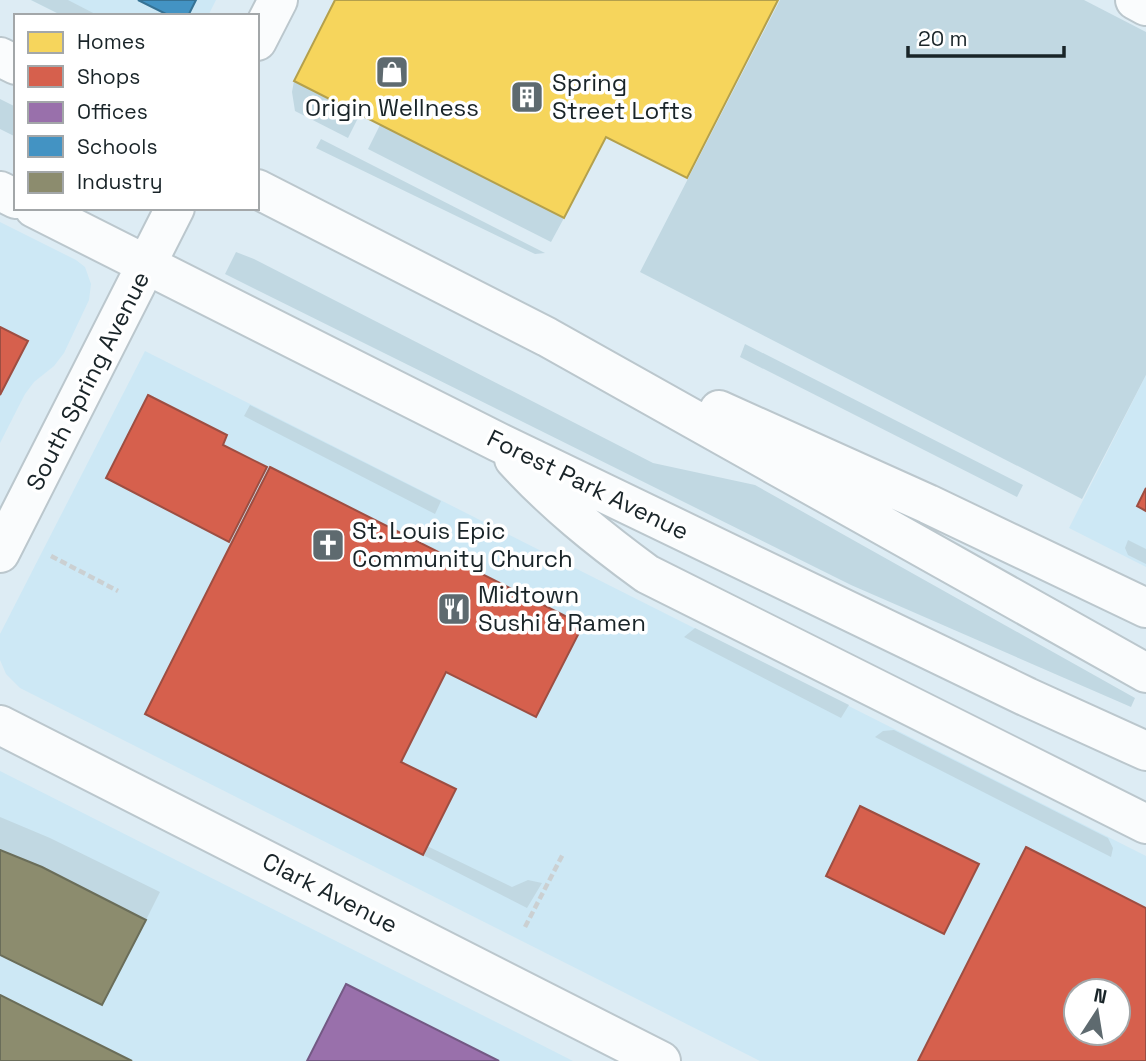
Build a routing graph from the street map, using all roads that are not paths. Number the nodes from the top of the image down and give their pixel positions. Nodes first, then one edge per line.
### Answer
1 (278, 0) edge
2 (1135, 0) edge
3 (1146, 6) edge
4 (259, 37) edge
5 (259, 190) edge
6 (38, 210) edge
7 (174, 210) edge
8 (146, 266) junction
9 (547, 337) junction
10 (498, 442) junction
11 (0, 553) edge
12 (1146, 608) edge
13 (1146, 673) edge
14 (0, 725) edge
15 (1146, 751) edge
16 (1146, 824) edge
17 (661, 1061) edge

1 - 4 main road
2 - 3 main road
5 - 9 main road
6 - 8 main road, Forest Park Avenue
7 - 8 main road, South Spring Avenue
8 - 10 main road, Forest Park Avenue
8 - 11 main road, South Spring Avenue
9 - 12 main road
9 - 13 main road
10 - 15 main road, Forest Park Avenue
10 - 16 main road
14 - 17 main road, Clark Avenue

